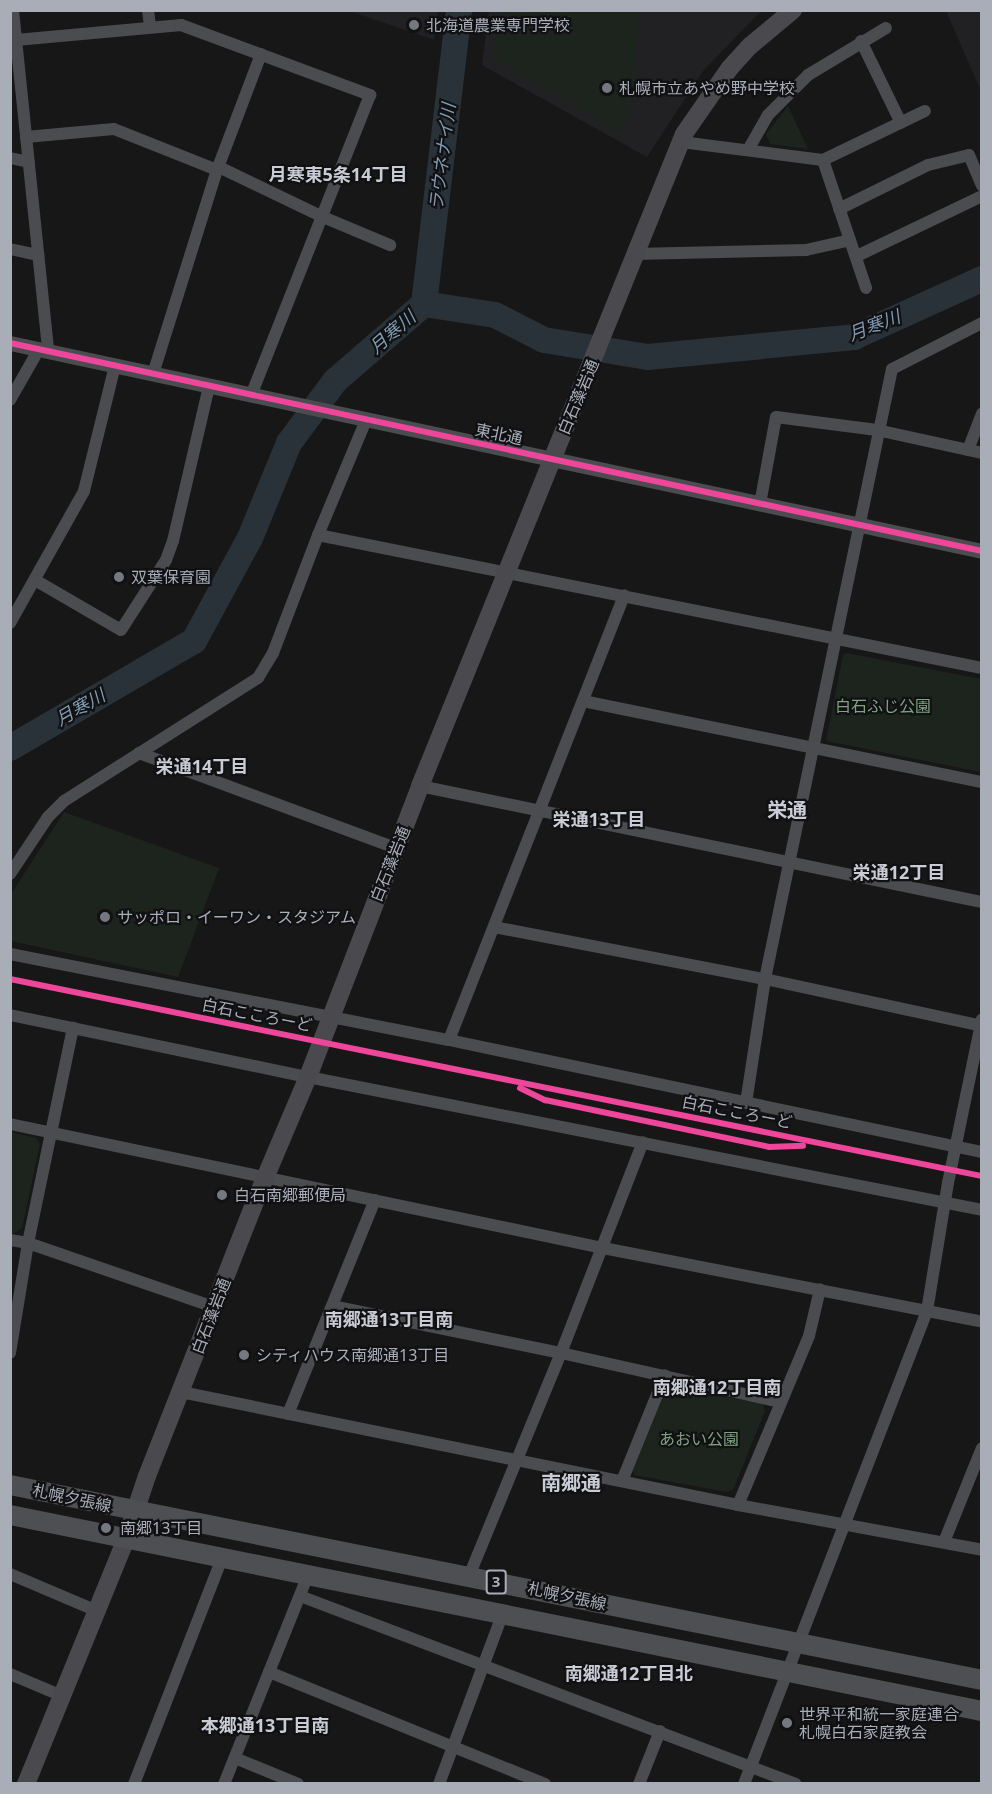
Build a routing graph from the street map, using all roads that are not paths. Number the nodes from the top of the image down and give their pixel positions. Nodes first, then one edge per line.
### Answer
1 (14, 10) edge
2 (148, 10) edge
3 (793, 10) edge
4 (150, 27) junction
5 (886, 28) dead end
6 (16, 40) junction
7 (861, 41) junction
8 (261, 54) junction
9 (15, 67) edge
10 (925, 111) dead end
11 (901, 123) junction
12 (26, 137) junction
13 (681, 142) junction
14 (748, 150) junction
15 (10, 158) edge
16 (823, 160) junction
17 (29, 162) junction
18 (218, 168) junction
19 (981, 185) edge
20 (981, 196) edge
21 (839, 209) junction
22 (323, 217) junction
23 (850, 240) junction
24 (390, 244) dead end
25 (10, 249) edge
26 (635, 254) junction
27 (38, 255) junction
28 (857, 256) junction
29 (866, 288) dead end
30 (981, 323) edge
31 (10, 343) edge
32 (44, 350) junction
33 (115, 366) junction
34 (153, 374) junction
35 (209, 386) junction
36 (251, 395) junction
37 (10, 400) edge
38 (981, 414) edge
39 (366, 420) junction
40 (877, 430) junction
41 (968, 450) junction
42 (981, 453) edge
43 (552, 460) junction
44 (760, 504) junction
45 (860, 524) junction
46 (318, 535) junction
47 (981, 551) edge
48 (506, 572) junction
49 (35, 580) junction
50 (624, 596) junction
51 (10, 623) edge
52 (836, 640) junction
53 (981, 668) edge
54 (583, 701) junction
55 (813, 747) junction
56 (139, 753) junction
57 (981, 782) edge
58 (420, 786) junction
59 (537, 812) junction
60 (396, 848) junction
61 (791, 863) junction
62 (10, 874) edge
63 (981, 902) edge
64 (494, 927) junction
65 (10, 954) edge
66 (765, 979) junction
67 (10, 1015) edge
68 (329, 1020) junction
69 (981, 1023) edge
70 (73, 1028) junction
71 (449, 1040) junction
72 (308, 1077) junction
73 (746, 1103) junction
74 (10, 1124) edge
75 (51, 1132) junction
76 (643, 1142) junction
77 (954, 1150) junction
78 (981, 1152) edge
79 (266, 1176) junction
80 (375, 1200) junction
81 (944, 1203) junction
82 (981, 1210) edge
83 (10, 1240) edge
84 (28, 1243) junction
85 (603, 1248) junction
86 (820, 1289) junction
87 (332, 1306) junction
88 (214, 1307) junction
89 (927, 1311) junction
90 (981, 1322) edge
91 (10, 1353) edge
92 (561, 1353) junction
93 (665, 1375) junction
94 (181, 1392) junction
95 (781, 1402) junction
96 (288, 1414) junction
97 (981, 1448) edge
98 (515, 1460) junction
99 (622, 1481) junction
100 (10, 1485) edge
101 (738, 1505) junction
102 (136, 1511) junction
103 (10, 1515) edge
104 (845, 1524) junction
105 (126, 1539) junction
106 (944, 1542) junction
107 (981, 1550) edge
108 (222, 1558) junction
109 (10, 1574) edge
110 (308, 1575) junction
111 (468, 1576) junction
112 (300, 1596) junction
113 (95, 1610) junction
114 (503, 1613) junction
115 (799, 1644) junction
116 (485, 1665) junction
117 (269, 1672) junction
118 (788, 1672) junction
119 (10, 1674) edge
120 (981, 1680) edge
121 (60, 1695) junction
122 (981, 1711) edge
123 (660, 1731) junction
124 (453, 1748) junction
125 (235, 1758) junction
126 (752, 1765) junction
127 (29, 1783) edge
128 (134, 1784) edge
129 (224, 1784) edge
130 (298, 1784) edge
131 (439, 1784) edge
132 (545, 1784) edge
133 (639, 1784) edge
134 (744, 1784) edge
135 (796, 1784) edge

1 - 6 street
2 - 4 street
3 - 13 main road, 白石藻岩通
4 - 6 street
4 - 8 street
5 - 7 street
6 - 9 street
7 - 11 street
7 - 14 street
8 - 18 street
8 - 22 street
9 - 12 street
10 - 11 street
11 - 16 street
12 - 17 street
12 - 18 street
13 - 14 street
13 - 26 main road, 白石藻岩通
14 - 16 street
15 - 17 street
16 - 21 street
17 - 27 street
18 - 22 street
18 - 34 street
19 - 21 street
20 - 28 street
21 - 23 street
22 - 24 street
22 - 36 street
23 - 26 street
23 - 28 street
25 - 27 street
26 - 43 main road, 白石藻岩通
27 - 32 street
28 - 29 street
30 - 40 street
31 - 32 street, 東北通
32 - 33 street, 東北通
32 - 37 street
33 - 34 street, 東北通
33 - 49 street
34 - 35 street, 東北通
35 - 36 street, 東北通
35 - 49 street
36 - 39 street, 東北通
38 - 41 street
39 - 43 street, 東北通
39 - 46 street
40 - 41 street
40 - 44 street
40 - 45 street
41 - 42 street
43 - 44 street, 東北通
43 - 48 main road, 白石藻岩通
44 - 45 street, 東北通
45 - 47 street, 東北通
45 - 52 street
46 - 48 street
46 - 56 street
48 - 50 street
48 - 58 main road, 白石藻岩通
49 - 51 street
50 - 52 street
50 - 54 street
52 - 53 street
52 - 55 street
54 - 55 street
54 - 59 street
55 - 57 street
55 - 61 street
56 - 60 street
56 - 62 street
58 - 59 street
58 - 60 main road, 白石藻岩通
59 - 61 street
59 - 64 street
60 - 68 main road, 白石藻岩通
61 - 63 street
61 - 66 street
64 - 66 street
64 - 71 street
65 - 68 street
66 - 69 street
66 - 73 street
67 - 70 street
68 - 71 street
68 - 72 main road, 白石藻岩通
69 - 77 street
70 - 72 street
70 - 75 street
71 - 73 street
72 - 76 street
72 - 79 main road, 白石藻岩通
73 - 77 street
74 - 75 street
75 - 79 street
75 - 84 street
76 - 81 street
76 - 85 street
77 - 78 street
77 - 81 street
79 - 80 street
79 - 88 main road, 白石藻岩通
80 - 85 street
80 - 87 street
81 - 82 street
81 - 89 street
83 - 84 street
84 - 88 street
84 - 91 street
85 - 86 street
85 - 92 street
86 - 89 street
86 - 95 street
87 - 92 street
87 - 96 street
88 - 94 main road, 白石藻岩通
89 - 90 street
89 - 104 street
92 - 93 street
92 - 98 street
93 - 95 street
93 - 99 street
94 - 96 street
94 - 102 main road, 白石藻岩通
95 - 101 street
96 - 98 street
97 - 106 street
98 - 99 street
98 - 111 street
99 - 101 street
100 - 102 main road, 札幌夕張線 / 3
101 - 104 street
102 - 105 main road, 白石藻岩通
102 - 111 main road, 札幌夕張線 / 3
103 - 105 main road, 札幌夕張線 / 3
104 - 106 street
104 - 115 street
105 - 108 main road, 札幌夕張線 / 3
105 - 113 main road, 白石藻岩通
106 - 107 street
108 - 110 main road, 札幌夕張線 / 3
108 - 128 street
109 - 113 street
110 - 112 street
110 - 114 main road, 札幌夕張線 / 3
111 - 115 main road, 札幌夕張線 / 3
112 - 116 street
112 - 117 street
113 - 121 main road, 白石藻岩通
114 - 116 street
114 - 118 main road, 札幌夕張線 / 3
115 - 118 street
115 - 120 main road, 札幌夕張線 / 3
116 - 123 street
116 - 124 street
117 - 124 street
117 - 125 street
118 - 122 main road, 札幌夕張線 / 3
118 - 126 street
119 - 121 street
121 - 127 main road, 白石藻岩通
123 - 126 street
123 - 133 street
124 - 131 street
124 - 132 street
125 - 129 street
125 - 130 street
126 - 134 street
126 - 135 street

